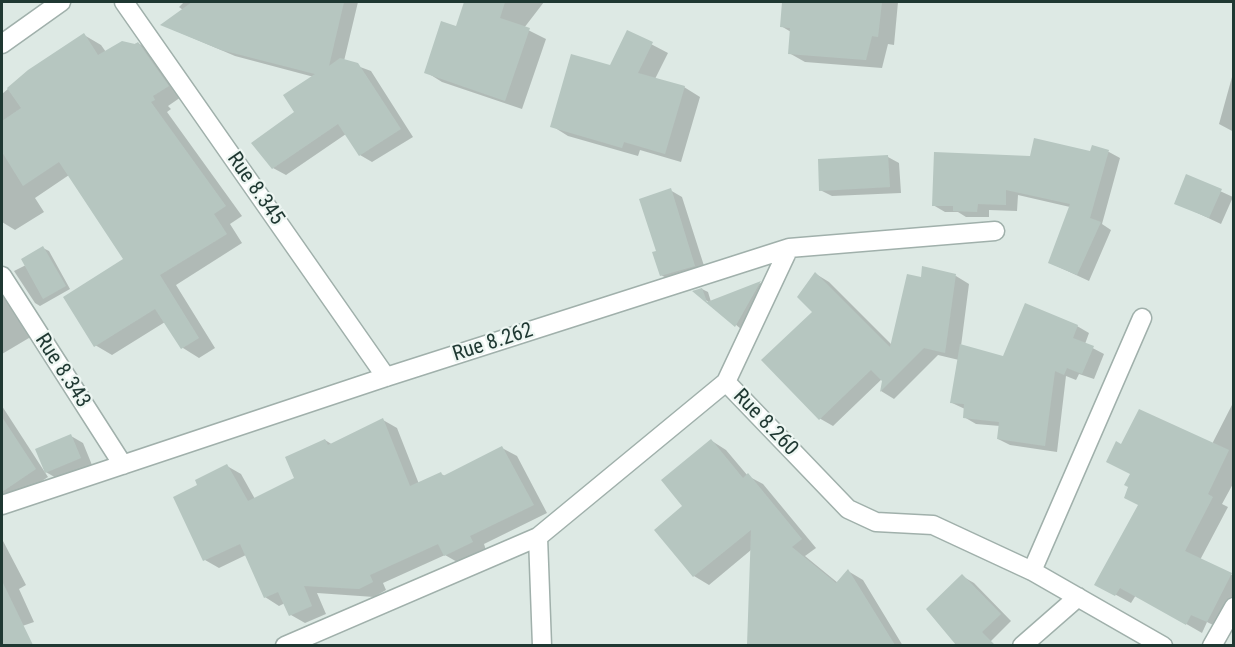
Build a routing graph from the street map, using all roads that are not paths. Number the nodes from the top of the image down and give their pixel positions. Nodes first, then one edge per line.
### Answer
1 (61, 2) edge
2 (124, 2) edge
3 (2, 44) edge
4 (994, 231) dead end
5 (789, 248) junction
6 (2, 276) edge
7 (1142, 318) dead end
8 (386, 377) junction
9 (726, 382) junction
10 (123, 465) junction
11 (2, 505) edge
12 (538, 537) junction
13 (1032, 571) junction
14 (1078, 597) junction
15 (1233, 608) edge
16 (285, 645) edge
17 (542, 645) edge
18 (1022, 645) edge
19 (1162, 645) edge
20 (1212, 645) edge

1 - 3 street
2 - 8 street, Rue 8.345
4 - 5 street, Rue 8.262
5 - 8 street, Rue 8.262
5 - 9 street
6 - 10 street, Rue 8.343
7 - 13 street
8 - 10 street, Rue 8.262
9 - 12 street, Rue 8.260
9 - 13 street, Rue 8.260
10 - 11 street, Rue 8.262
12 - 16 street, Rue 8.260
12 - 17 street
13 - 14 street, Rue 8.260
14 - 18 street
14 - 19 street, Rue 8.260
15 - 20 street

